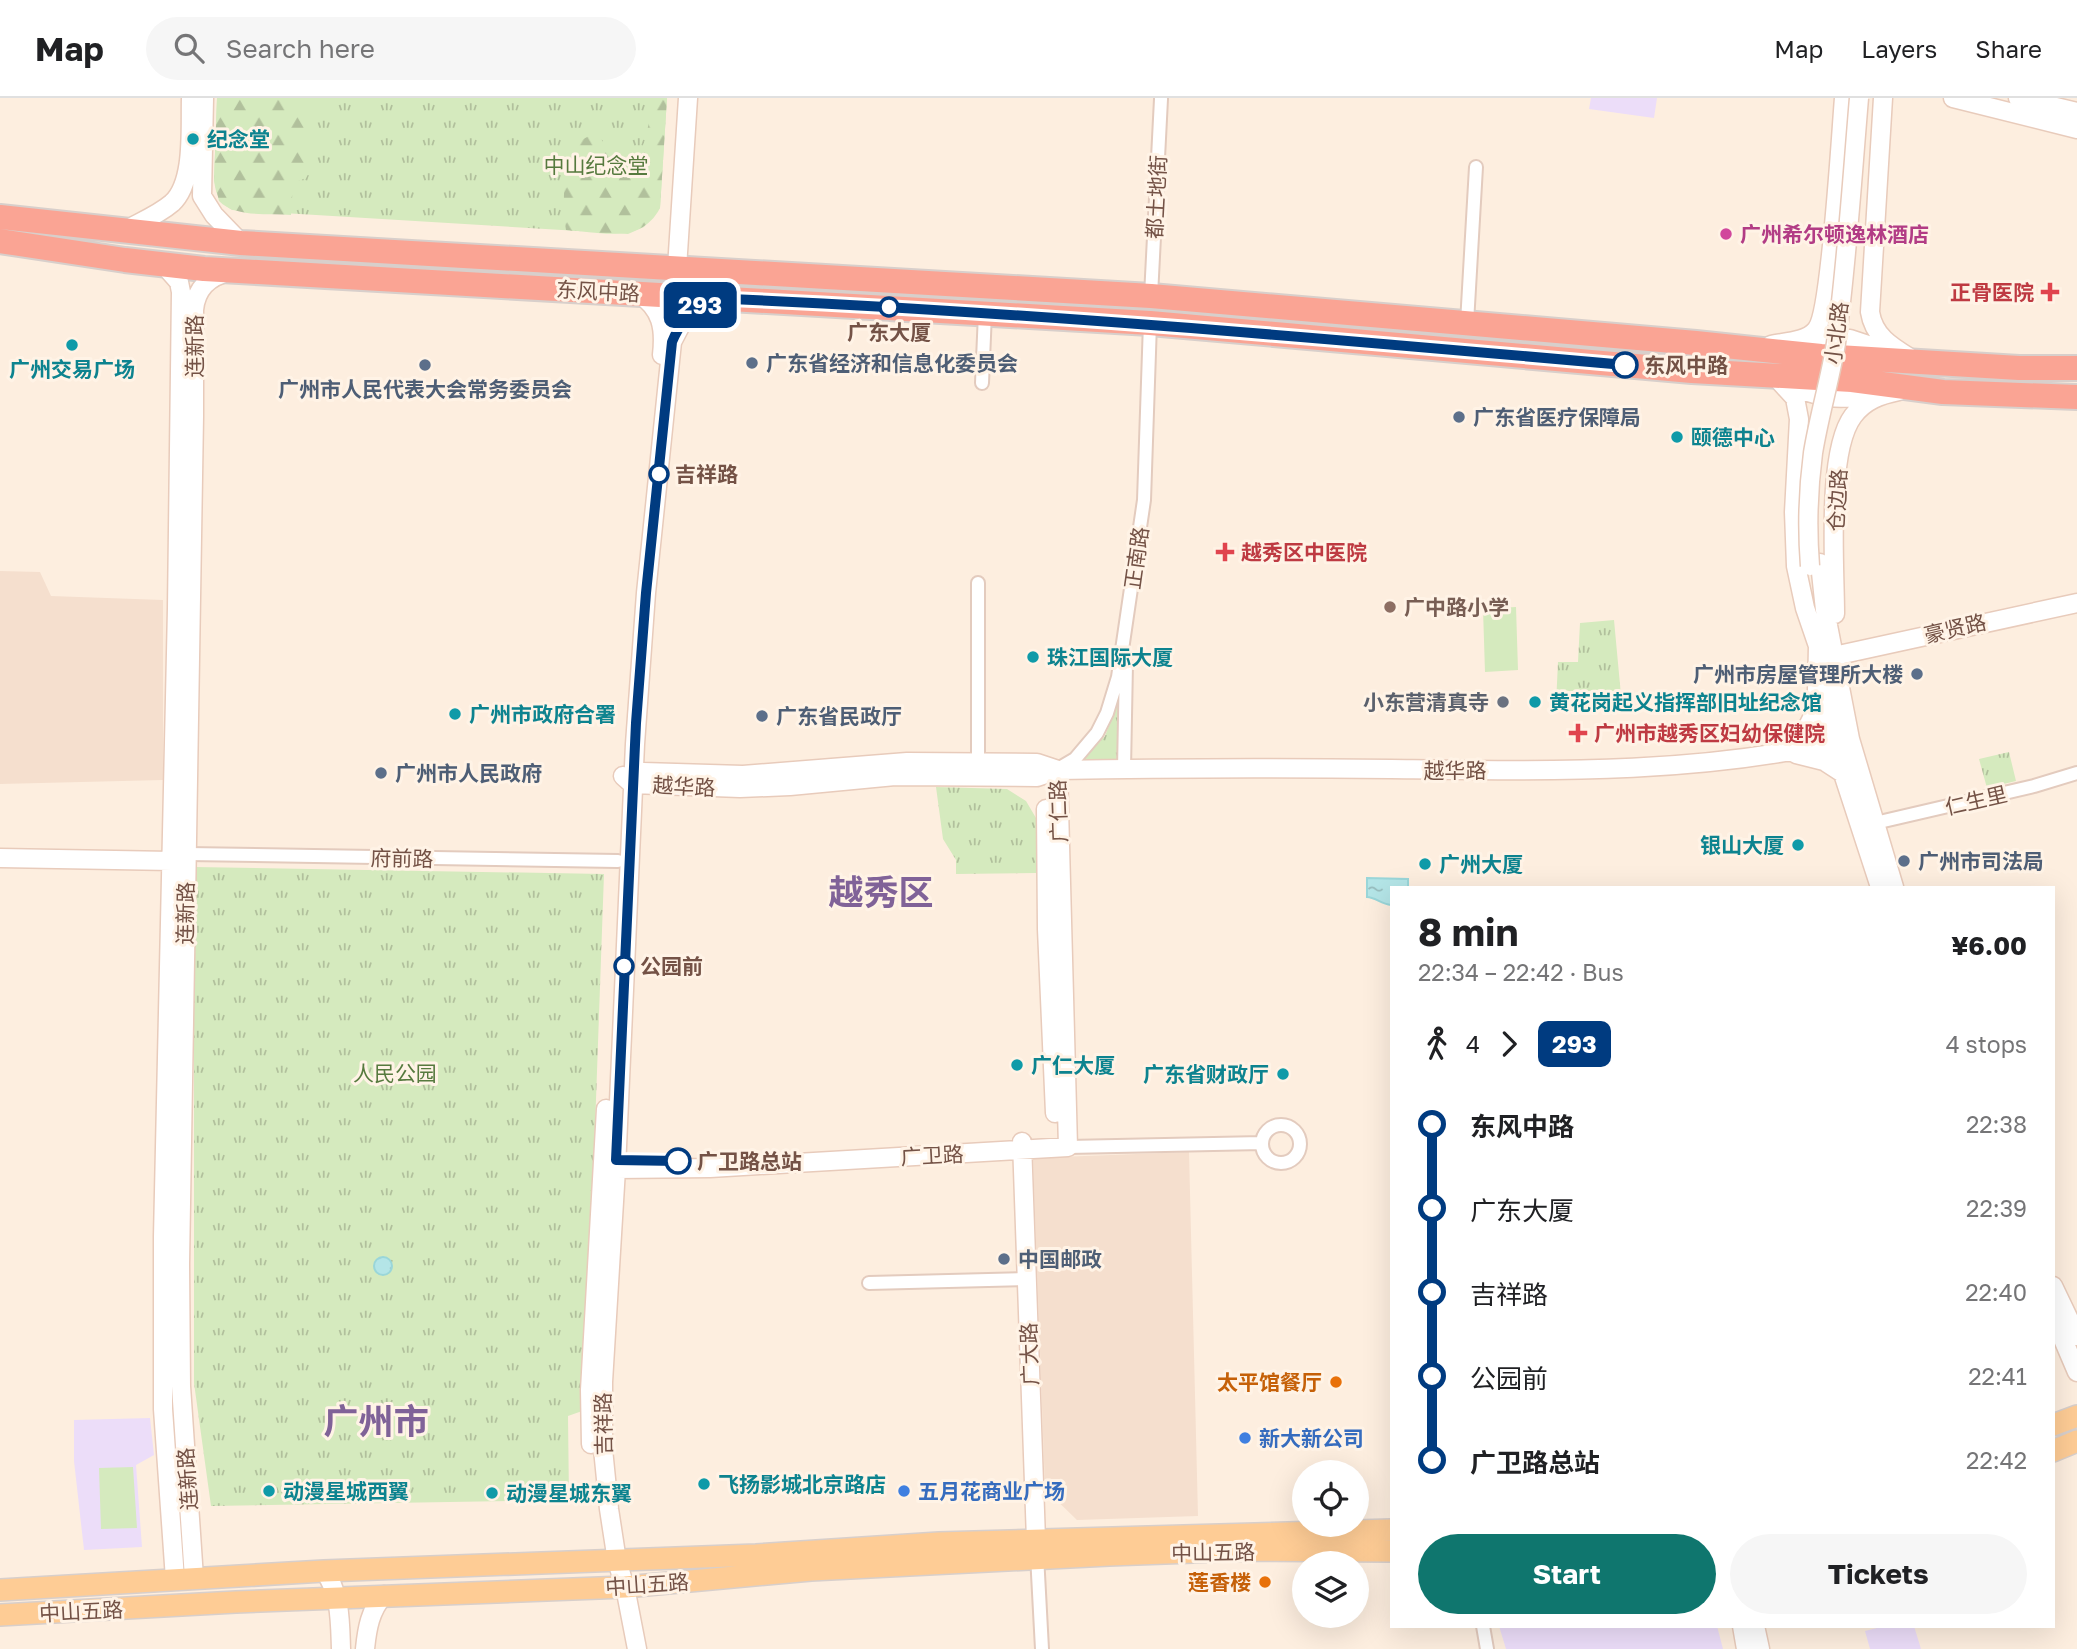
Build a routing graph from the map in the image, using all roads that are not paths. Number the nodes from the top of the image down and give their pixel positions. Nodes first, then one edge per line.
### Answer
1 (191, 98) edge
2 (204, 98) edge
3 (688, 98) edge
4 (1844, 98) edge
5 (1858, 98) edge
6 (1869, 98) edge
7 (1883, 98) edge
8 (1953, 98) edge
9 (2018, 98) edge
10 (1161, 99) edge
11 (2077, 112) edge
12 (2077, 129) edge
13 (1476, 167) dead end
14 (0, 216) edge
15 (123, 231) junction
16 (0, 241) edge
17 (241, 243) junction
18 (164, 265) junction
19 (677, 268) junction
20 (236, 271) junction
21 (638, 293) junction
22 (1151, 296) junction
23 (1826, 297) junction
24 (709, 298) junction
25 (1869, 298) junction
26 (985, 313) junction
27 (1150, 323) junction
28 (1467, 323) junction
29 (1755, 349) junction
30 (1915, 361) junction
31 (2077, 368) edge
32 (1774, 376) junction
33 (982, 383) dead end
34 (1913, 388) junction
35 (2077, 397) edge
36 (1799, 432) junction
37 (1842, 439) junction
38 (1815, 564) junction
39 (978, 583) dead end
40 (2077, 603) edge
41 (1127, 621) junction
42 (1818, 646) junction
43 (1834, 656) junction
44 (1841, 741) junction
45 (1789, 752) junction
46 (978, 762) junction
47 (1124, 769) junction
48 (1058, 770) junction
49 (2077, 773) edge
50 (1844, 774) junction
51 (630, 777) junction
52 (1875, 823) junction
53 (0, 848) edge
54 (177, 855) junction
55 (0, 858) edge
56 (618, 861) junction
57 (1880, 886) edge
58 (1894, 886) edge
59 (1262, 1143) dead end
60 (1062, 1144) junction
61 (1023, 1146) junction
62 (612, 1164) junction
63 (1026, 1279) junction
64 (869, 1283) dead end
65 (2055, 1290) edge
66 (2055, 1321) edge
67 (2077, 1336) edge
68 (2077, 1372) edge
69 (2077, 1416) edge
70 (2055, 1424) edge
71 (2077, 1441) edge
72 (2055, 1450) edge
73 (1390, 1530) edge
74 (1293, 1541) junction
75 (1036, 1550) junction
76 (1390, 1552) edge
77 (611, 1561) junction
78 (324, 1571) junction
79 (184, 1579) junction
80 (625, 1587) junction
81 (0, 1590) edge
82 (384, 1595) junction
83 (336, 1598) junction
84 (0, 1615) edge
85 (1483, 1628) edge
86 (1742, 1628) edge
87 (1755, 1628) edge
88 (341, 1649) edge
89 (365, 1649) edge
90 (637, 1649) edge
91 (1042, 1649) edge
92 (1488, 1649) edge
93 (1746, 1649) edge
94 (1760, 1649) edge

1 - 15 street
2 - 17 street
3 - 19 street
4 - 23 street, 小北路
5 - 38 street, 小北路, bridge
6 - 38 street, 小北路
7 - 25 street, 小北路
8 - 12 street
9 - 11 street
10 - 22 street, 都土地街
13 - 28 street
14 - 15 highway, 东风中路
15 - 17 highway, 东风中路
16 - 18 highway, 东风中路
17 - 19 highway, 东风中路
18 - 20 highway, 东风中路
18 - 54 street, 连新路
19 - 22 highway, 东风中路
20 - 21 highway, 东风中路
20 - 54 street, 连新路
21 - 24 highway, 东风中路
21 - 51 street, 吉祥路
22 - 28 highway, 东风中路
23 - 25 street
23 - 29 street, 小北路
24 - 26 highway, 东风中路
24 - 51 street, 吉祥路
25 - 30 street, 小北路
26 - 27 highway, 东风中路
26 - 33 street
27 - 32 highway, 东风中路
27 - 41 street, 正南路
28 - 29 highway, 东风中路
29 - 30 highway, 东风中路
30 - 31 highway, 东风中路
32 - 34 highway, 东风中路
32 - 36 street, 仓边路
34 - 35 highway, 东风中路
34 - 37 street, 仓边路
36 - 37 street
36 - 42 street, 仓边路
37 - 43 street, 仓边路
38 - 42 street, 仓边路
38 - 43 street, 仓边路
39 - 46 street
40 - 43 street, 豪贤路
41 - 47 street
41 - 48 street, 正南路
42 - 44 street, 仓边路
42 - 45 street
43 - 44 street, 仓边路
44 - 45 street, 越华路
44 - 50 street, 仓边路
44 - 52 street, 仓边路
45 - 47 street, 越华路
45 - 50 street
46 - 48 street, 越华路
46 - 51 street, 越华路
47 - 48 street, 越华路
48 - 51 street, 越华路
48 - 60 street, 广仁路
49 - 52 street, 仁生里
50 - 57 street, 仓边路
51 - 56 street, 吉祥路
51 - 62 street, 吉祥路
52 - 58 street, 仓边路
53 - 54 street, 府前路
54 - 55 street, 府前路
54 - 56 street, 府前路
54 - 79 street, 连新路
56 - 62 street, 吉祥路
59 - 60 street, 广卫路
60 - 61 street, 广卫路
61 - 62 street, 广卫路
61 - 63 street, 广大路
62 - 77 street, 吉祥路
63 - 64 street
63 - 75 street, 广大路
65 - 67 street
66 - 68 street
69 - 70 main road
71 - 72 main road
73 - 74 main road
74 - 75 main road, 中山五路
74 - 76 main road
75 - 77 main road, 中山五路
75 - 80 main road, 中山五路
75 - 91 street
77 - 78 main road, 中山五路
77 - 80 street, 吉祥路
78 - 79 main road, 中山五路
78 - 83 street
79 - 81 main road, 中山五路
80 - 82 main road, 中山五路
80 - 90 street, 吉祥路
82 - 83 main road, 中山五路
82 - 89 street
83 - 84 main road, 中山五路
83 - 88 street
85 - 92 street
86 - 93 street
87 - 94 street

